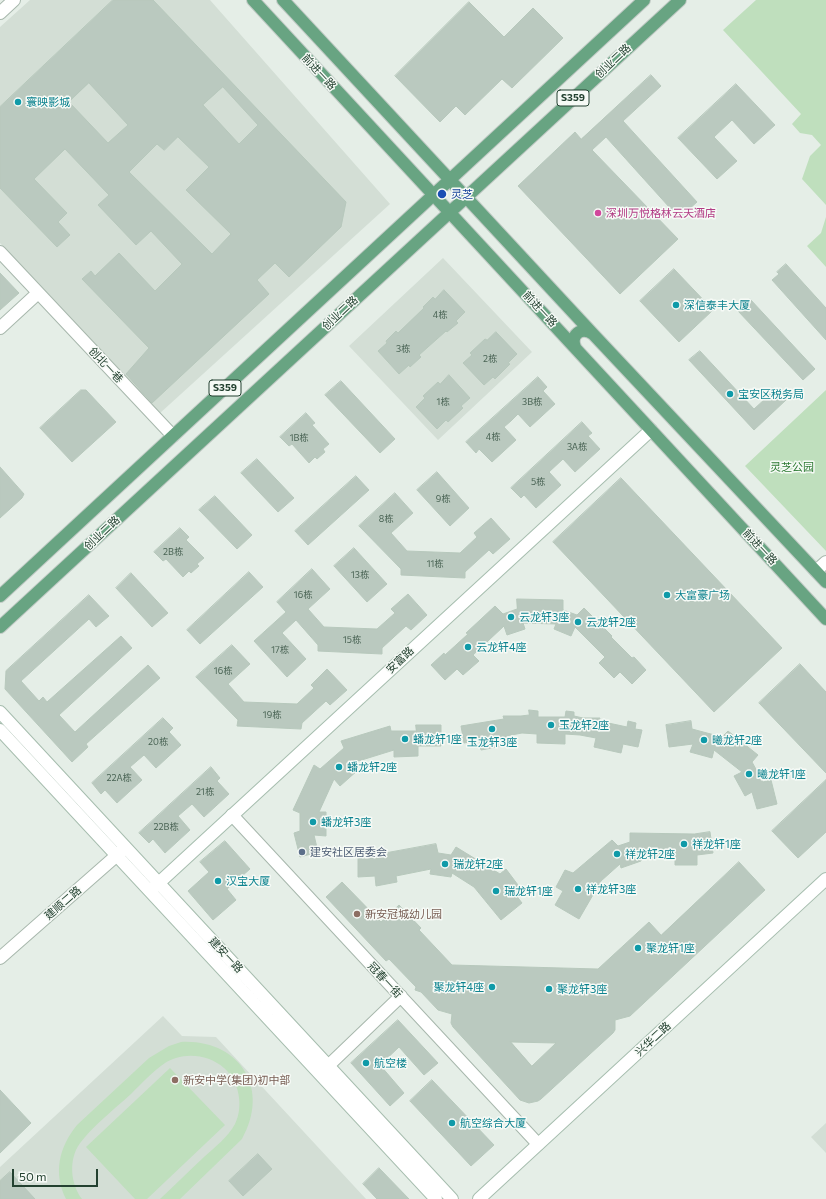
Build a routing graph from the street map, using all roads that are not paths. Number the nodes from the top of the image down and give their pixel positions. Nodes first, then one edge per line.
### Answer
1 (14, 0) edge
2 (253, 0) edge
3 (283, 0) edge
4 (644, 0) edge
5 (680, 0) edge
6 (0, 13) edge
7 (450, 179) junction
8 (433, 195) junction
9 (466, 197) junction
10 (450, 212) junction
11 (0, 252) edge
12 (38, 293) junction
13 (0, 328) edge
14 (592, 334) junction
15 (575, 348) junction
16 (651, 430) junction
17 (173, 436) junction
18 (826, 562) edge
19 (816, 571) junction
20 (826, 582) edge
21 (0, 596) edge
22 (826, 619) edge
23 (0, 627) edge
24 (0, 712) edge
25 (0, 730) edge
26 (232, 815) junction
27 (121, 851) junction
28 (826, 879) edge
29 (154, 887) junction
30 (0, 958) edge
31 (401, 996) junction
32 (328, 1066) junction
33 (538, 1144) junction
34 (436, 1199) edge
35 (452, 1199) edge
36 (479, 1199) edge

1 - 6 main road
2 - 8 main road, 前进一路
3 - 7 main road, 前进一路
4 - 7 main road, 创业二路 / S359
5 - 9 main road, 创业二路 / S359
7 - 8 main road, 创业二路 / S359
7 - 9 main road, 前进一路
8 - 10 main road, 前进一路
8 - 17 main road, 创业二路 / S359
9 - 10 main road, 创业二路 / S359
9 - 14 main road, 前进一路
10 - 15 main road, 前进一路
10 - 23 main road, 创业二路 / S359
11 - 12 main road, 创北一巷
12 - 13 main road
12 - 17 main road, 创北一巷
14 - 15 main road
14 - 19 main road, 前进一路
15 - 16 main road, 前进一路
16 - 22 main road, 前进一路
16 - 26 main road, 安富路
17 - 21 main road, 创业二路 / S359
18 - 19 main road
19 - 20 main road, 前进一路
24 - 27 main road, 建安一路
25 - 27 main road, 建安一路
26 - 29 main road, 安富路
26 - 31 main road, 冠春一街
27 - 29 main road, 建安一路
27 - 30 main road, 建顺二路
28 - 33 main road, 兴华二路
29 - 32 main road, 建安一路
29 - 34 main road, 建安一路
31 - 32 main road
31 - 33 main road, 冠春一街
32 - 35 main road, 建安一路
33 - 36 main road, 兴华二路

